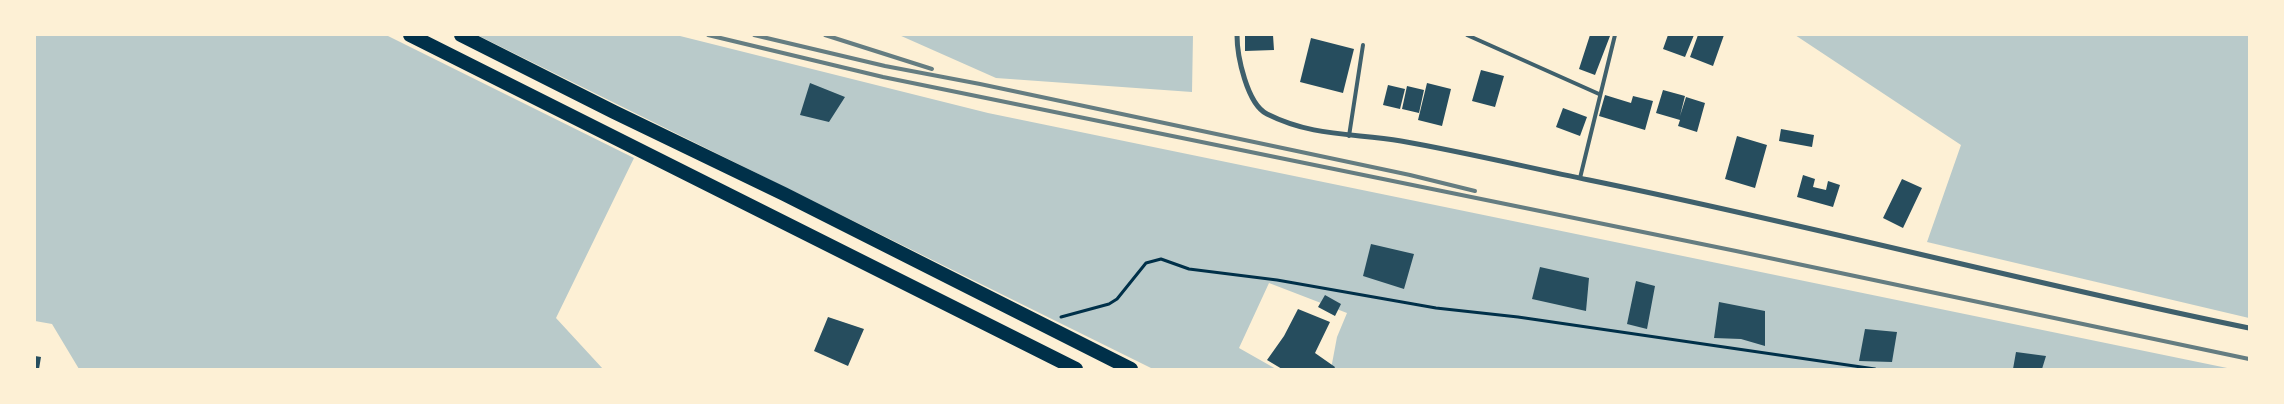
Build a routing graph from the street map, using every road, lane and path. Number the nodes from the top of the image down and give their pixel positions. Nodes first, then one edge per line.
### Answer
1 (410, 35) edge
2 (461, 35) edge
3 (1237, 35) edge
4 (1467, 35) edge
5 (1615, 35) edge
6 (1363, 45) dead end
7 (1599, 94) junction
8 (1349, 136) junction
9 (1580, 178) junction
10 (1038, 322) junction
11 (2249, 328) edge
12 (1076, 369) edge
13 (1131, 369) edge
14 (1876, 369) edge

1 - 12 highway
2 - 10 highway
3 - 8 street
4 - 7 lane
5 - 7 lane
6 - 8 lane
7 - 9 lane
8 - 9 street
9 - 11 street
10 - 13 highway
10 - 14 path

